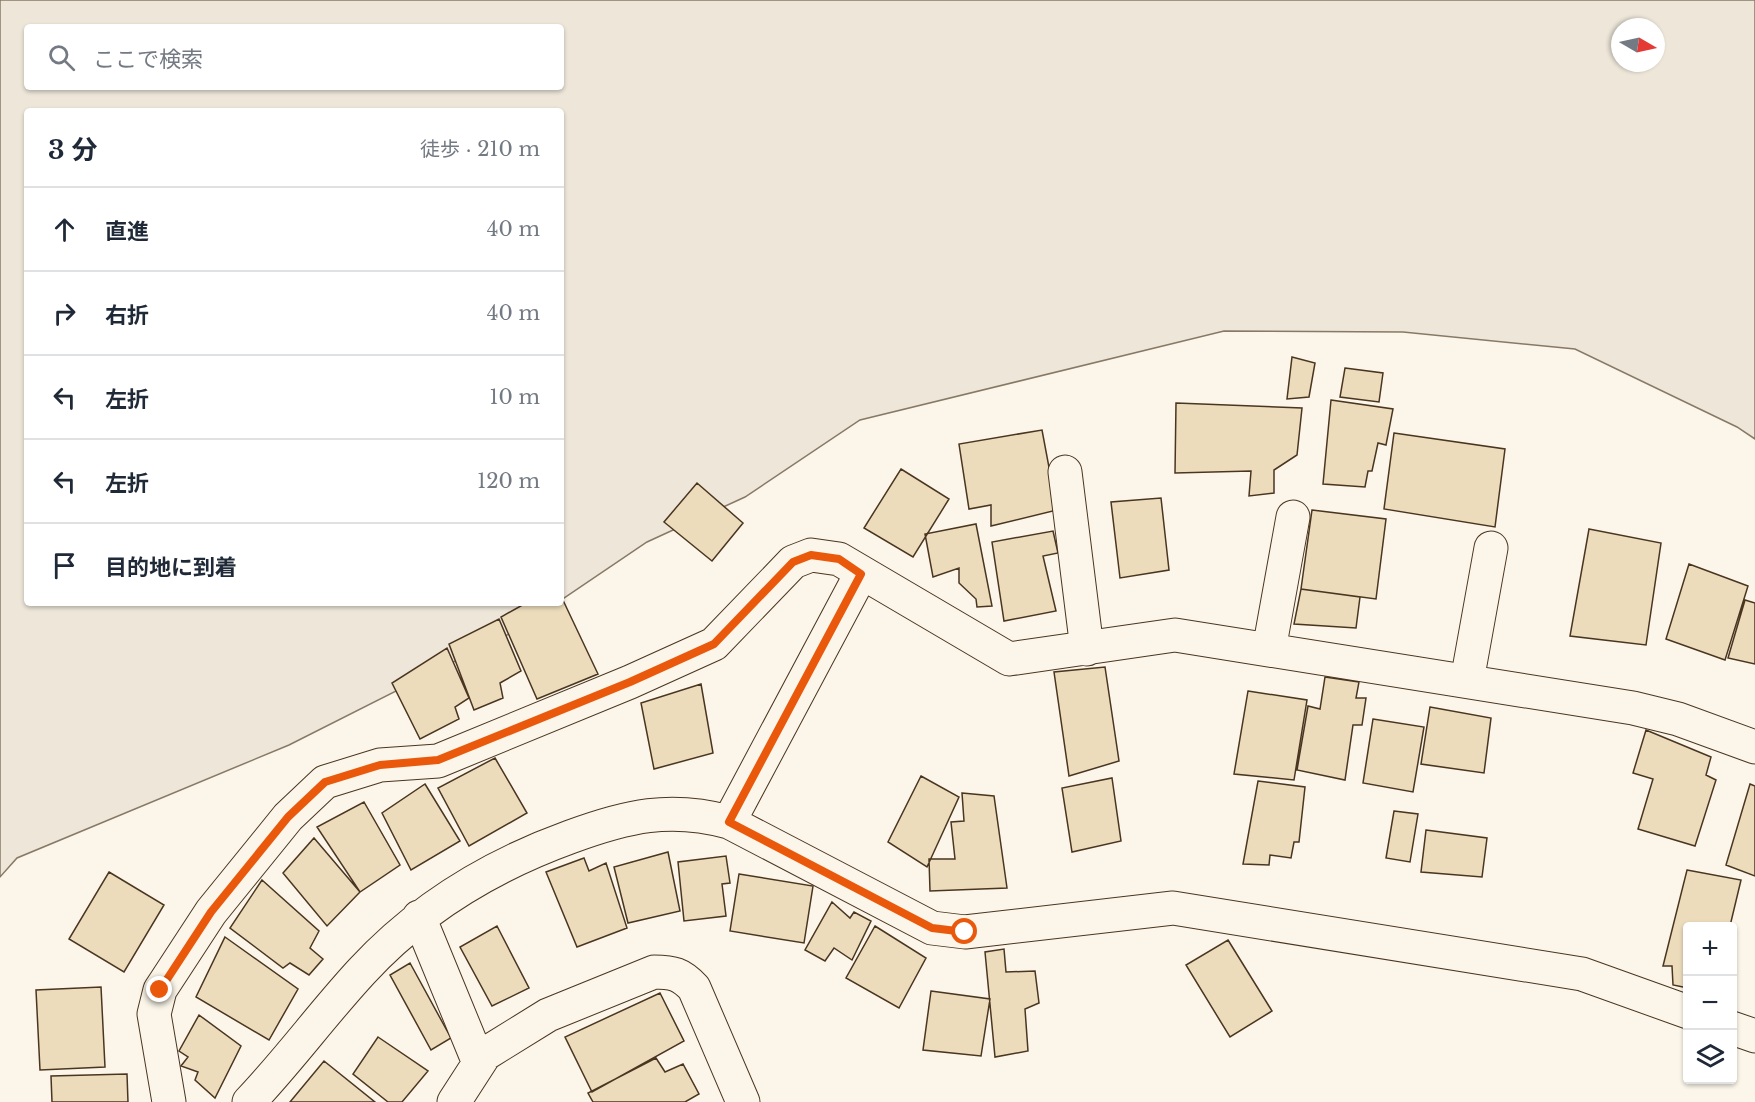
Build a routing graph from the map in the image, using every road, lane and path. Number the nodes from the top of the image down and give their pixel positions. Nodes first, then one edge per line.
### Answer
1 (1065, 472) dead end
2 (1293, 517) dead end
3 (1491, 548) dead end
4 (861, 574) junction
5 (1087, 649) junction
6 (1269, 650) junction
7 (1467, 681) junction
8 (1755, 747) edge
9 (729, 822) junction
10 (419, 917) junction
11 (1683, 1010) edge
12 (1737, 1030) edge
13 (1755, 1036) edge
14 (479, 1063) junction
15 (169, 1102) edge
16 (249, 1102) edge
17 (454, 1102) edge
18 (743, 1102) edge

1 - 5 street
2 - 6 street
3 - 7 street
4 - 5 street
4 - 9 street
4 - 15 street
5 - 6 street
6 - 7 street
7 - 8 street
9 - 10 street
9 - 11 street
10 - 14 street
10 - 16 street
12 - 13 street
14 - 17 street
14 - 18 street

